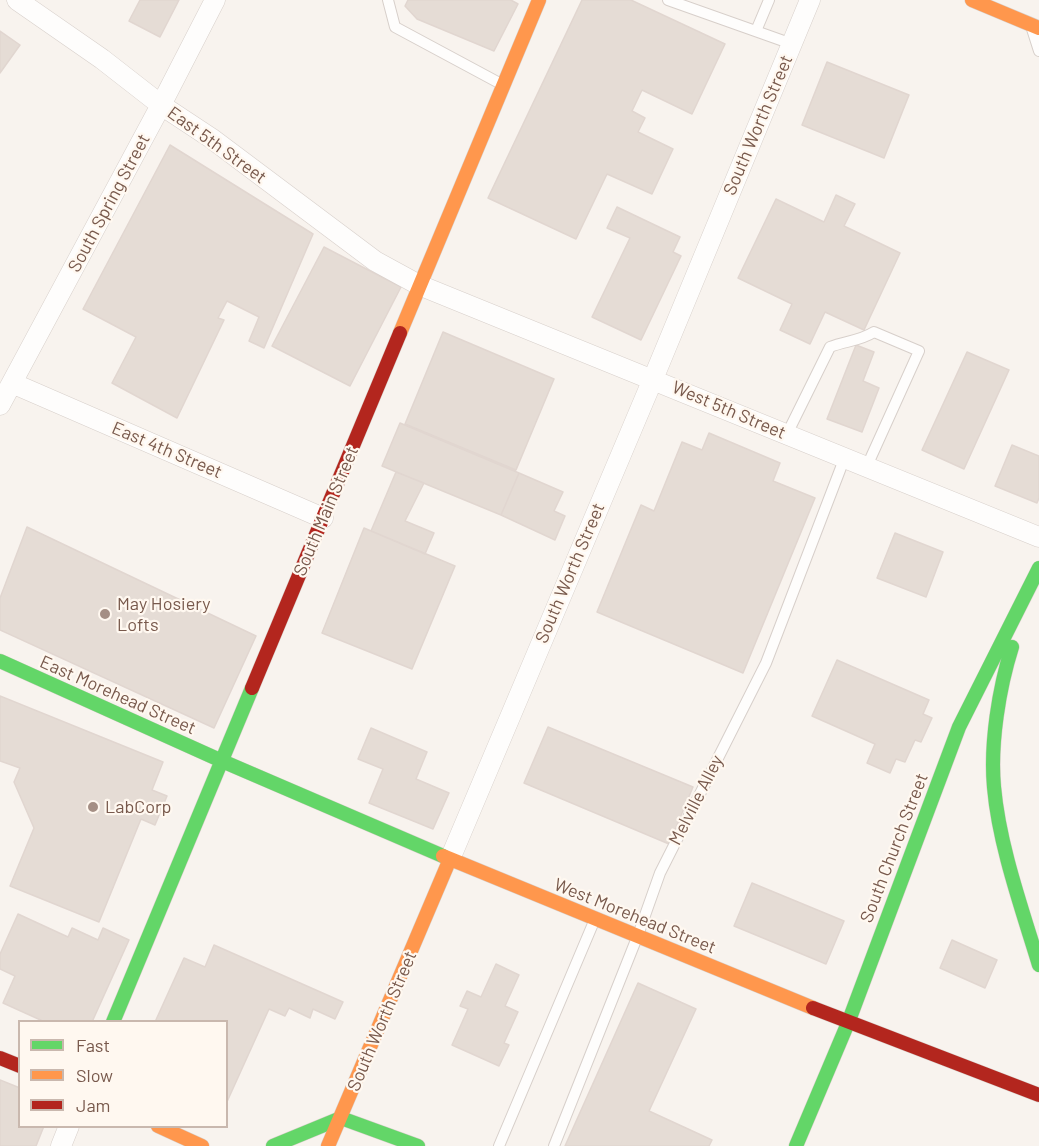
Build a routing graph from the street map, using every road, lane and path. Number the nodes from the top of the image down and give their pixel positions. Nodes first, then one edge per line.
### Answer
1 (17, 0) edge
2 (215, 0) edge
3 (388, 0) edge
4 (539, 0) edge
5 (667, 0) edge
6 (769, 0) edge
7 (810, 0) edge
8 (972, 0) edge
9 (1034, 26) edge
10 (756, 31) junction
11 (792, 44) junction
12 (1039, 51) edge
13 (503, 85) junction
14 (161, 105) junction
15 (419, 285) junction
16 (653, 379) junction
17 (12, 383) junction
18 (0, 405) edge
19 (787, 434) junction
20 (845, 457) junction
21 (867, 466) junction
22 (323, 518) junction
23 (1039, 537) edge
24 (1039, 568) edge
25 (1039, 573) edge
26 (0, 661) edge
27 (222, 761) junction
28 (450, 859) junction
29 (595, 919) junction
30 (638, 935) junction
31 (1039, 965) edge
32 (114, 1020) edge
33 (848, 1023) junction
34 (0, 1058) edge
35 (18, 1065) edge
36 (1039, 1095) edge
37 (341, 1118) junction
38 (68, 1128) edge
39 (162, 1128) edge
40 (60, 1146) edge
41 (202, 1146) edge
42 (273, 1146) edge
43 (328, 1146) edge
44 (418, 1146) edge
45 (499, 1146) edge
46 (554, 1146) edge
47 (796, 1146) edge

1 - 14 street, East 5th Street
2 - 14 street, South Spring Street
3 - 13 lane
4 - 13 street, South Main Street
5 - 10 lane
6 - 10 lane
7 - 11 street, South Worth Street
8 - 9 street
9 - 12 lane
10 - 11 lane
11 - 16 street, South Worth Street
13 - 15 street, South Main Street
14 - 15 street, East 5th Street
14 - 17 street, South Spring Street
15 - 16 street, West 5th Street
15 - 22 street, South Main Street
16 - 19 street, West 5th Street
16 - 28 street, South Worth Street
17 - 18 street, South Spring Street
17 - 22 street, East 4th Street
19 - 20 street, West 5th Street
19 - 21 lane
20 - 21 street, West 5th Street
20 - 30 lane, Melville Alley
21 - 23 street, West 5th Street
22 - 27 street, South Main Street
24 - 33 street, South Church Street
25 - 31 street
26 - 27 street, East Morehead Street
27 - 28 street, West Morehead Street
27 - 32 street, South Main Street
28 - 29 street, West Morehead Street
28 - 37 street, South Worth Street
29 - 30 street, West Morehead Street
29 - 45 lane
30 - 33 street, West Morehead Street
30 - 46 lane, Melville Alley
33 - 36 street, West Morehead Street
33 - 47 street, South Church Street
34 - 35 street
37 - 42 street
37 - 43 street, South Worth Street
37 - 44 street
38 - 40 street
39 - 41 street

